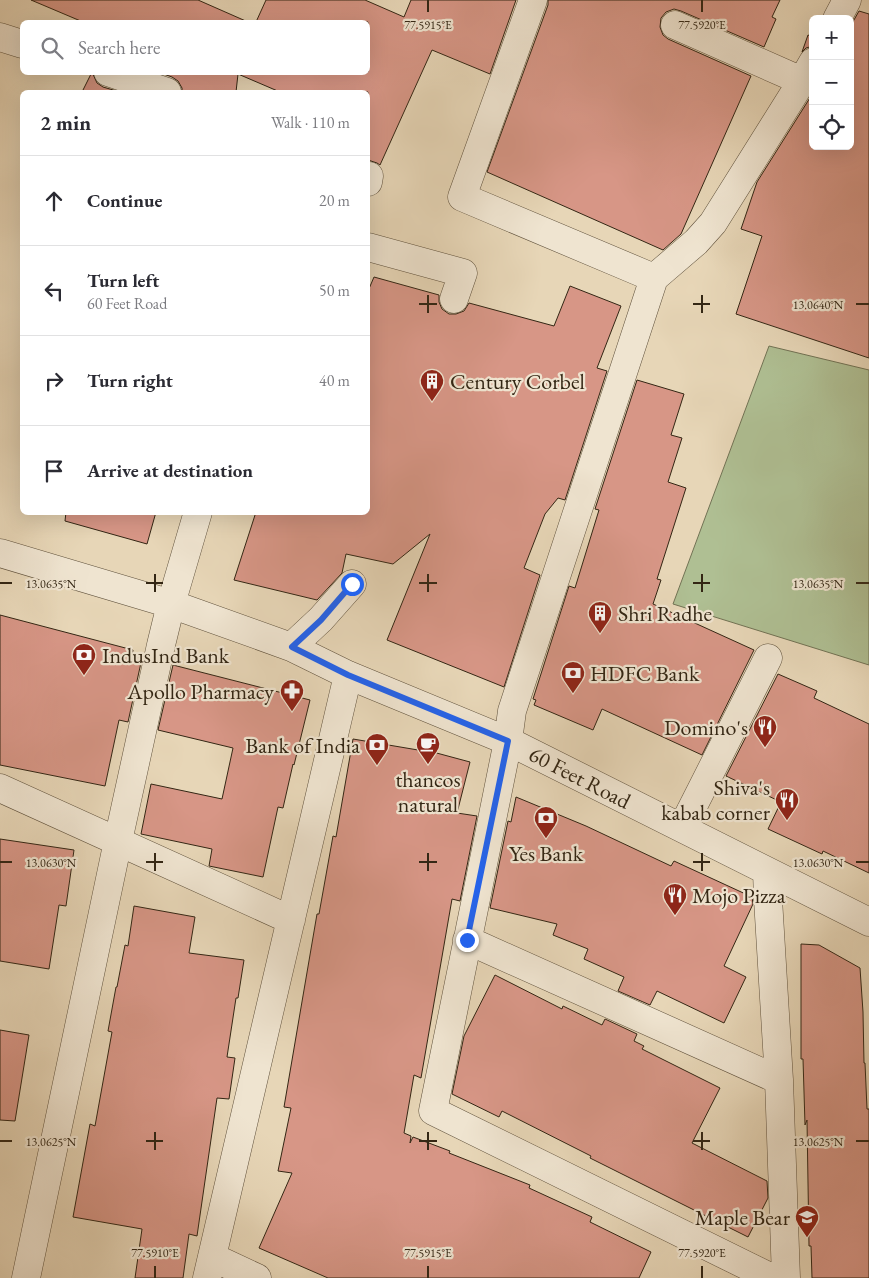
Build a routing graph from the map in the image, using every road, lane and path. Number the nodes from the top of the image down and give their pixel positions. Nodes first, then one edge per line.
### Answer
1 (533, 0) edge
2 (847, 0) edge
3 (839, 15) edge
4 (675, 25) dead end
5 (0, 37) edge
6 (20, 43) edge
7 (807, 71) edge
8 (117, 75) edge
9 (161, 90) edge
10 (370, 248) edge
11 (654, 278) junction
12 (454, 299) dead end
13 (197, 515) edge
14 (0, 554) edge
15 (352, 584) dead end
16 (171, 604) junction
17 (292, 647) junction
18 (768, 658) dead end
19 (348, 675) junction
20 (508, 741) junction
21 (0, 788) edge
22 (682, 828) junction
23 (118, 841) junction
24 (767, 871) junction
25 (291, 920) junction
26 (869, 922) edge
27 (467, 940) junction
28 (779, 1080) junction
29 (209, 1268) edge
30 (26, 1278) edge
31 (257, 1278) edge
32 (772, 1278) edge
33 (786, 1278) edge

1 - 11 street
2 - 3 street
4 - 7 street
5 - 6 street
7 - 11 street
8 - 9 street
10 - 12 street
11 - 20 street
13 - 16 street
14 - 16 street, 60 Feet Road
15 - 17 street
16 - 17 street, 60 Feet Road
16 - 23 street
17 - 19 street, 60 Feet Road
18 - 22 street
19 - 20 street, 60 Feet Road
19 - 25 street
20 - 22 street, 60 Feet Road
20 - 27 street
21 - 23 street
22 - 24 street, 60 Feet Road
23 - 25 street
23 - 30 street
24 - 26 street, 60 Feet Road
24 - 28 street
25 - 29 street
27 - 28 street
27 - 32 street
28 - 33 street
29 - 31 street

